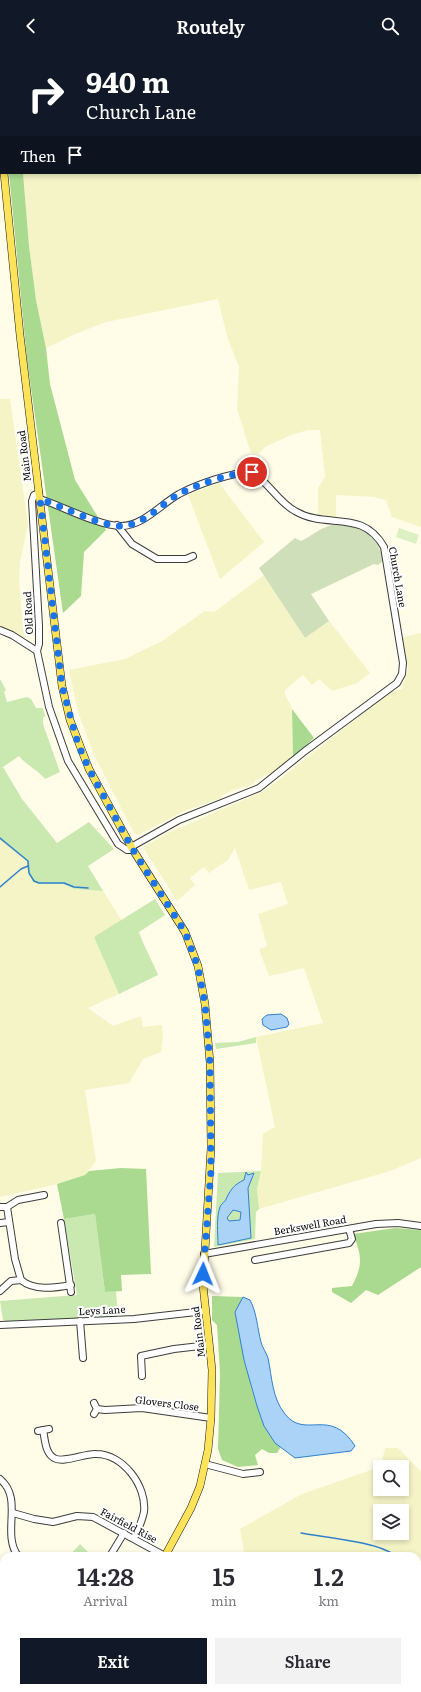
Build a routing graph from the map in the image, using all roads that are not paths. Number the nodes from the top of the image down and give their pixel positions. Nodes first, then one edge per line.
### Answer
1 (0, 120) edge
2 (0, 130) edge
3 (4, 174) edge
4 (39, 496) junction
5 (117, 525) junction
6 (193, 556) dead end
7 (0, 630) edge
8 (37, 651) junction
9 (132, 848) junction
10 (44, 1195) dead end
11 (0, 1207) edge
12 (7, 1207) junction
13 (9, 1222) junction
14 (0, 1223) edge
15 (62, 1224) dead end
16 (421, 1226) edge
17 (349, 1229) junction
18 (204, 1254) junction
19 (255, 1260) dead end
20 (22, 1280) junction
21 (71, 1285) junction
22 (0, 1291) edge
23 (71, 1292) dead end
24 (205, 1311) junction
25 (80, 1321) junction
26 (0, 1325) edge
27 (209, 1345) junction
28 (83, 1358) dead end
29 (142, 1376) dead end
30 (95, 1408) dead end
31 (211, 1418) junction
32 (44, 1430) dead end
33 (206, 1464) junction
34 (260, 1472) dead end
35 (0, 1479) edge
36 (13, 1513) junction
37 (124, 1533) junction
38 (134, 1538) junction
39 (16, 1552) edge
40 (112, 1552) edge
41 (158, 1552) edge
42 (167, 1552) edge

1 - 2 main road
3 - 4 main road, Main Road
4 - 5 street, Church Lane
4 - 8 street, Old Road
4 - 9 main road, Main Road
5 - 6 street
5 - 9 street, Church Lane
7 - 8 street
8 - 9 street, Old Road
9 - 18 main road, Main Road
10 - 12 street
11 - 12 street
12 - 13 street
13 - 14 street
13 - 20 street
15 - 21 street
16 - 17 street, Berkswell Road
17 - 18 street, Berkswell Road
17 - 19 street
18 - 24 main road, Main Road
20 - 21 street
20 - 22 street
21 - 23 street
24 - 25 street, Leys Lane
24 - 27 main road, Main Road
25 - 26 street, Leys Lane
25 - 28 street
27 - 29 street
27 - 31 main road, Main Road
30 - 31 street, Glovers Close
31 - 33 main road, Main Road
32 - 38 street
33 - 34 street
33 - 42 main road, Main Road
35 - 36 street
36 - 37 street, Fairfield Rise
36 - 39 street
37 - 38 street, Fairfield Rise
37 - 40 street
38 - 41 street, Fairfield Rise

